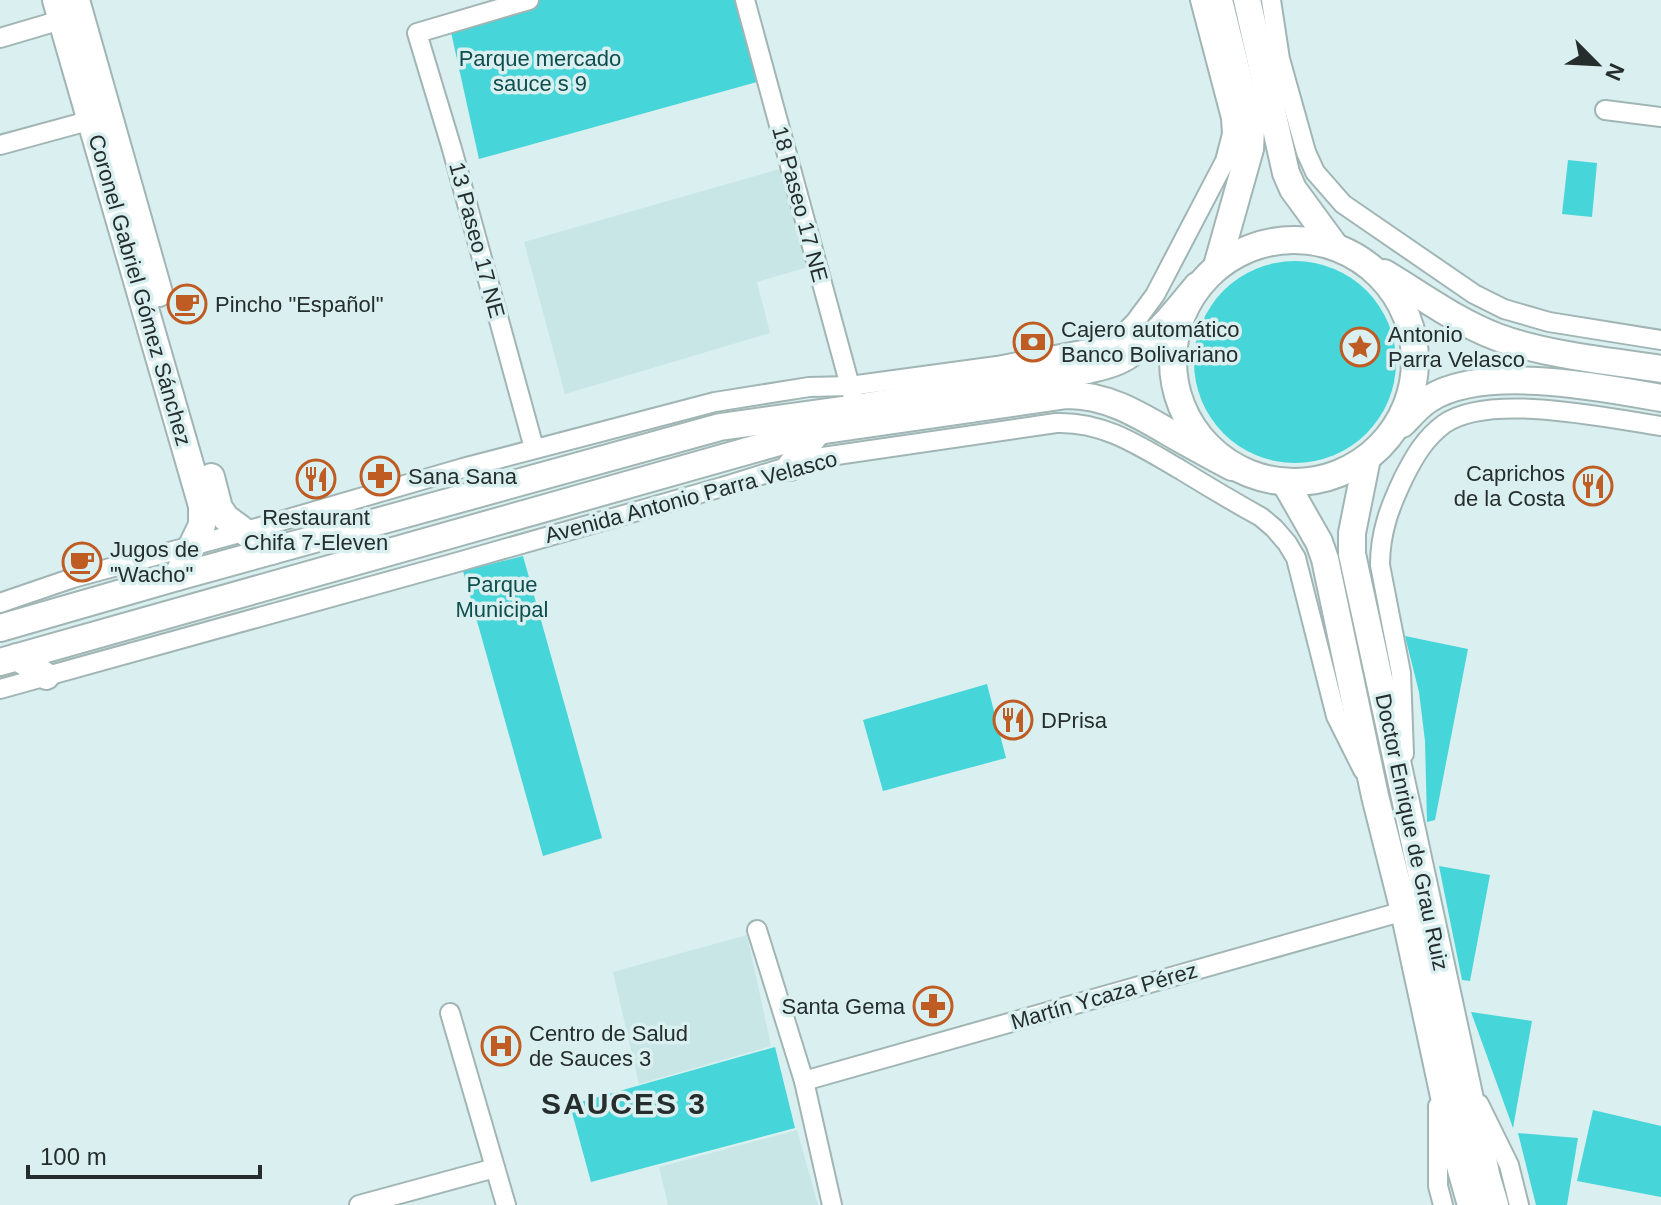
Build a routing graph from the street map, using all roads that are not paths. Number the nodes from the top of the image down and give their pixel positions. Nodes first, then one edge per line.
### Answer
1 (529, 0) edge
2 (745, 0) edge
3 (1200, 0) edge
4 (1219, 0) edge
5 (1247, 0) edge
6 (1271, 0) edge
7 (64, 7) edge
8 (0, 38) edge
9 (1605, 110) dead end
10 (1661, 117) edge
11 (100, 118) junction
12 (0, 145) edge
13 (1334, 245) junction
14 (1364, 261) junction
15 (1217, 266) junction
16 (1197, 286) junction
17 (1661, 340) edge
18 (1661, 369) edge
19 (853, 397) junction
20 (1661, 398) edge
21 (1661, 426) edge
22 (818, 431) junction
23 (534, 448) junction
24 (1375, 451) junction
25 (790, 467) junction
26 (1232, 467) junction
27 (1286, 484) junction
28 (243, 532) junction
29 (194, 545) junction
30 (271, 551) junction
31 (177, 577) junction
32 (0, 603) edge
33 (0, 628) edge
34 (8, 659) edge
35 (46, 676) junction
36 (0, 689) edge
37 (1375, 796) junction
38 (1405, 805) junction
39 (1404, 911) junction
40 (757, 930) dead end
41 (450, 1013) dead end
42 (1438, 1071) junction
43 (1466, 1075) junction
44 (804, 1081) junction
45 (495, 1168) junction
46 (359, 1205) edge
47 (506, 1205) edge
48 (832, 1205) edge
49 (1443, 1205) edge
50 (1471, 1205) edge
51 (1495, 1205) edge
52 (1519, 1205) edge

1 - 23 street, 13 Paseo 17 NE
2 - 19 street, 18 Paseo 17 NE
3 - 19 street
4 - 15 main road
5 - 13 main road
6 - 17 street
7 - 8 street
7 - 11 main road, Coronel Gabriel Gómez Sánchez
9 - 10 street
11 - 12 street
11 - 28 main road, Coronel Gabriel Gómez Sánchez
11 - 29 main road, Coronel Gabriel Gómez Sánchez
13 - 14 main road
13 - 15 main road
14 - 18 main road
14 - 24 main road
15 - 16 main road
16 - 19 main road
16 - 26 main road
19 - 23 street
19 - 30 main road
20 - 24 main road
21 - 38 street
22 - 25 main road
22 - 26 main road, Avenida Antonio Parra Velasco
22 - 34 main road, Avenida Antonio Parra Velasco
23 - 28 street
24 - 27 main road
24 - 38 main road, Doctor Enrique de Grau Ruiz
25 - 35 street, Avenida Antonio Parra Velasco
25 - 37 street, Avenida Antonio Parra Velasco
26 - 27 main road
27 - 37 main road, Doctor Enrique de Grau Ruiz
28 - 29 street
28 - 30 main road, Coronel Gabriel Gómez Sánchez
29 - 31 main road, Coronel Gabriel Gómez Sánchez
29 - 32 street
30 - 31 main road
31 - 33 main road
34 - 35 main road
35 - 36 street, Avenida Antonio Parra Velasco
37 - 39 main road, Doctor Enrique de Grau Ruiz
38 - 43 main road, Doctor Enrique de Grau Ruiz
39 - 42 main road, Doctor Enrique de Grau Ruiz
39 - 44 street, Martín Ycaza Pérez
40 - 44 street
41 - 45 street
42 - 49 street, Doctor Enrique de Grau Ruiz
42 - 50 main road, Doctor Enrique de Grau Ruiz
43 - 51 main road, Doctor Enrique de Grau Ruiz
43 - 52 street
44 - 48 street
45 - 46 street
45 - 47 street

